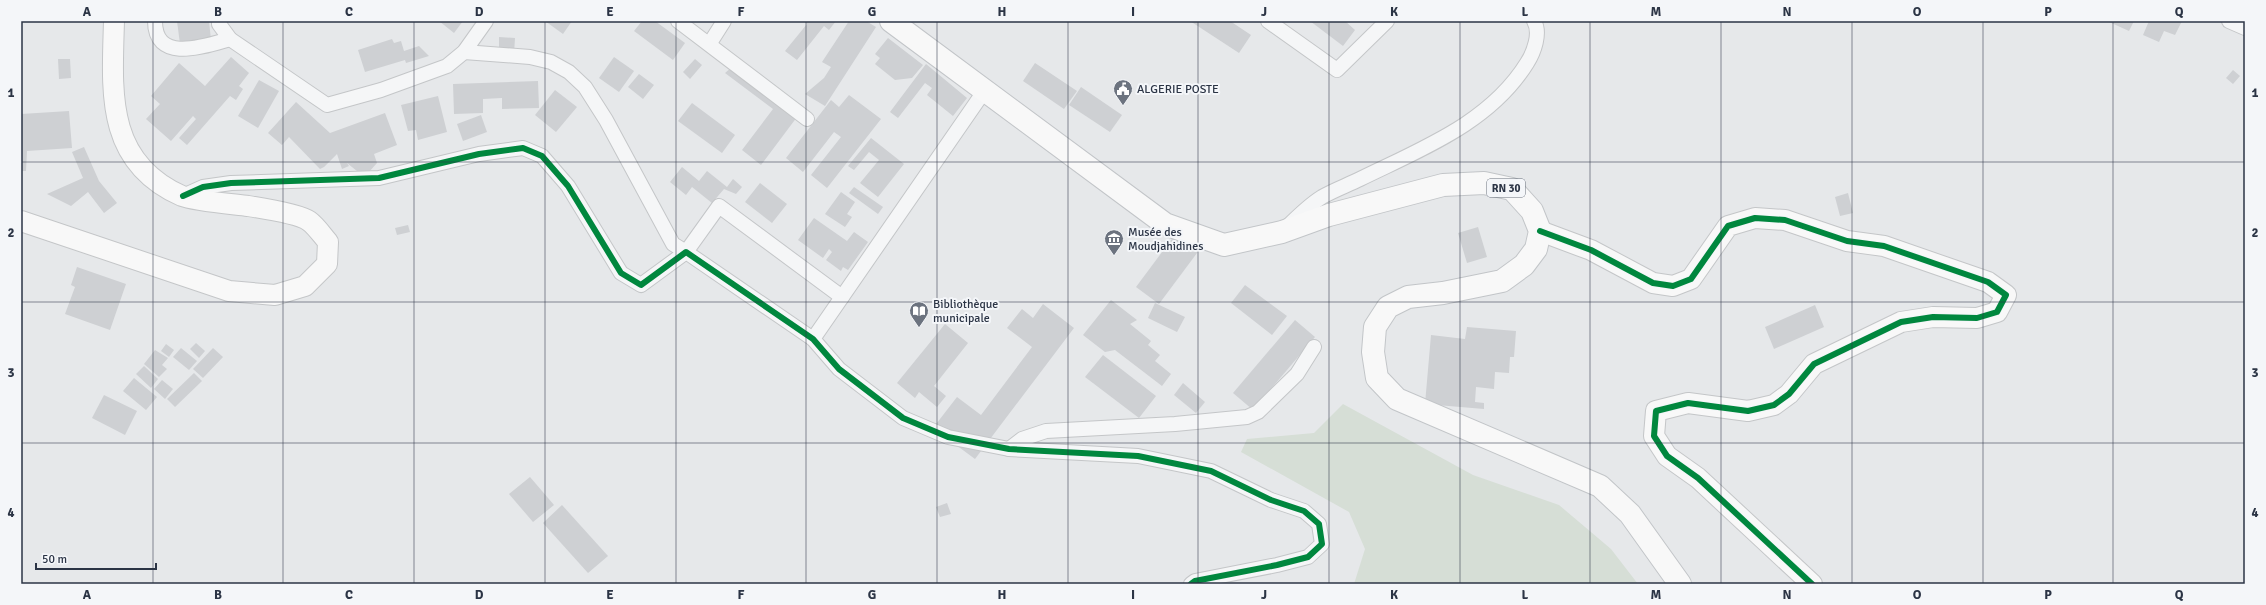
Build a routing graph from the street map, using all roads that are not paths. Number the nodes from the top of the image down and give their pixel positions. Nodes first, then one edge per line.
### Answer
1 (114, 21) edge
2 (155, 21) edge
3 (220, 21) edge
4 (486, 21) edge
5 (678, 21) edge
6 (724, 21) edge
7 (891, 21) edge
8 (1268, 21) edge
9 (1387, 21) edge
10 (1535, 21) edge
11 (2229, 21) edge
12 (2245, 28) edge
13 (230, 39) junction
14 (710, 43) junction
15 (464, 52) junction
16 (985, 90) junction
17 (807, 119) dead end
18 (183, 196) junction
19 (21, 221) edge
20 (1540, 231) junction
21 (1282, 232) junction
22 (686, 252) junction
23 (842, 297) junction
24 (813, 339) junction
25 (1314, 348) dead end
26 (1009, 449) junction
27 (1191, 584) edge
28 (1680, 584) edge
29 (1812, 584) edge

1 - 18 street
2 - 13 street
3 - 13 street
4 - 15 street
5 - 14 street
6 - 14 street
7 - 16 main road, RN 30
8 - 9 street
10 - 21 street
11 - 12 street
13 - 15 street
14 - 17 street
15 - 22 street
16 - 21 main road, RN 30
16 - 23 street
18 - 19 street
18 - 22 street
20 - 21 main road, RN 30
20 - 28 main road
20 - 29 street
22 - 23 street
22 - 24 street
23 - 24 street
24 - 26 street
25 - 26 street
26 - 27 street

